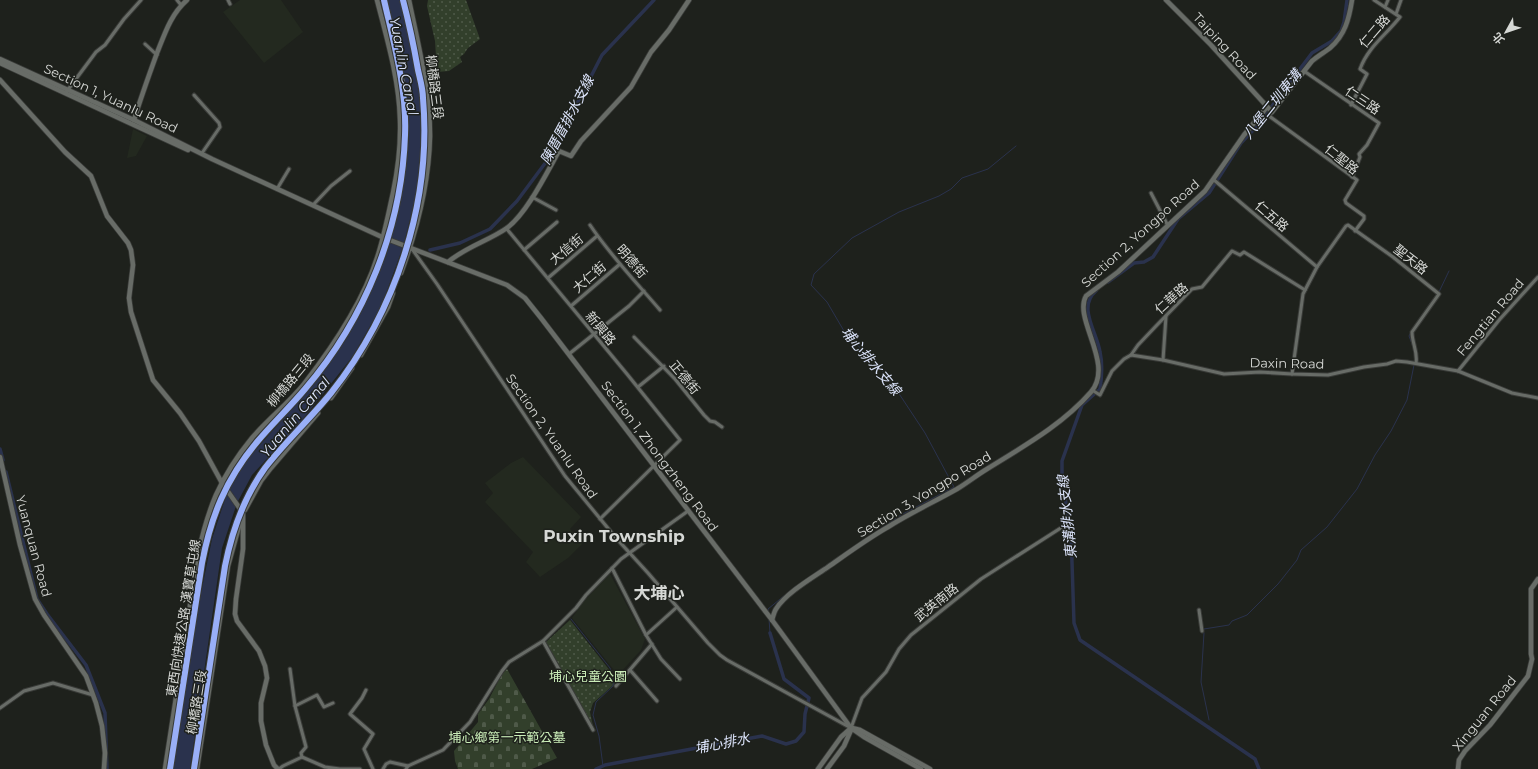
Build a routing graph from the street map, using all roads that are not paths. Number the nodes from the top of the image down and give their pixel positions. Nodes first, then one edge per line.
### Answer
1 (141, 0) edge
2 (177, 0) edge
3 (187, 0) edge
4 (228, 0) edge
5 (377, 0) edge
6 (384, 0) edge
7 (404, 0) edge
8 (409, 0) edge
9 (689, 0) edge
10 (1166, 0) edge
11 (1352, 0) edge
12 (1374, 0) edge
13 (1388, 0) edge
14 (1401, 0) edge
15 (230, 4) dead end
16 (181, 5) junction
17 (1385, 7) junction
18 (1396, 14) junction
19 (145, 44) dead end
20 (157, 55) junction
21 (0, 59) edge
22 (0, 63) edge
23 (1304, 71) junction
24 (0, 80) edge
25 (67, 92) junction
26 (194, 95) dead end
27 (1351, 105) junction
28 (1267, 107) junction
29 (1272, 112) junction
30 (134, 120) junction
31 (202, 153) junction
32 (212, 159) junction
33 (289, 169) dead end
34 (350, 171) dead end
35 (1352, 177) junction
36 (1214, 180) junction
37 (277, 189) junction
38 (1151, 193) dead end
39 (532, 197) junction
40 (313, 205) junction
41 (556, 210) dead end
42 (557, 222) dead end
43 (1167, 224) junction
44 (590, 225) dead end
45 (506, 228) junction
46 (1355, 231) junction
47 (597, 236) junction
48 (382, 237) junction
49 (389, 240) joint
50 (408, 247) junction
51 (524, 250) junction
52 (448, 262) junction
53 (620, 264) junction
54 (1317, 267) junction
55 (1538, 277) edge
56 (548, 278) junction
57 (1305, 290) junction
58 (644, 291) junction
59 (570, 306) junction
60 (660, 310) dead end
61 (1166, 315) junction
62 (594, 334) junction
63 (634, 337) dead end
64 (569, 354) junction
65 (1131, 355) junction
66 (1163, 360) junction
67 (1416, 363) junction
68 (664, 366) junction
69 (1458, 371) junction
70 (1292, 374) junction
71 (638, 387) junction
72 (1092, 390) junction
73 (1538, 398) edge
74 (722, 427) dead end
75 (0, 457) edge
76 (654, 465) junction
77 (222, 483) junction
78 (241, 511) junction
79 (688, 511) junction
80 (600, 519) junction
81 (1067, 524) dead end
82 (630, 552) junction
83 (612, 568) junction
84 (1538, 579) edge
85 (677, 607) junction
86 (1199, 610) dead end
87 (772, 620) junction
88 (1202, 631) dead end
89 (646, 635) junction
90 (543, 641) junction
91 (652, 644) junction
92 (290, 669) dead end
93 (630, 670) junction
94 (680, 680) dead end
95 (616, 686) dead end
96 (366, 690) dead end
97 (93, 695) junction
98 (657, 701) dead end
99 (333, 703) dead end
100 (295, 706) junction
101 (0, 708) edge
102 (851, 728) junction
103 (593, 730) dead end
104 (302, 756) junction
105 (333, 768) edge
106 (407, 768) edge
107 (104, 769) edge
108 (165, 769) edge
109 (170, 769) edge
110 (194, 769) edge
111 (197, 769) edge
112 (279, 769) edge
113 (360, 769) edge
114 (373, 769) edge
115 (383, 769) edge
116 (818, 769) edge
117 (827, 769) edge
118 (921, 769) edge
119 (930, 769) edge
120 (1458, 769) edge

1 - 25 street
2 - 16 street
3 - 16 main road
4 - 15 street
5 - 48 main road, 柳橋路三段
6 - 109 highway, 東西向快速公路 漢寶草屯線, bridge
7 - 110 highway, bridge
8 - 50 main road, 柳橋路三段
9 - 39 main road
10 - 28 main road, Taiping Road
11 - 23 main road
12 - 17 street, 仁二路
13 - 17 street
14 - 18 street
16 - 20 main road
17 - 18 street, 仁二路
18 - 27 street, 仁二路
19 - 20 street
20 - 30 main road
21 - 25 main road, Section 1, Yuanlu Road
22 - 25 main road, Section 1, Yuanlu Road
23 - 27 street, 仁三路
23 - 29 main road
24 - 77 main road
25 - 30 main road, Section 1, Yuanlu Road
25 - 32 main road, Section 1, Yuanlu Road
26 - 31 street
27 - 35 street, 仁三路
28 - 29 main road, Taiping Road
28 - 36 main road, Section 2, Yongpo Road
29 - 35 street, 仁聖路
30 - 31 main road, Section 1, Yuanlu Road
31 - 32 main road, Section 1, Yuanlu Road
32 - 37 main road, Section 1, Yuanlu Road
33 - 37 street
34 - 40 street
35 - 46 street, 仁聖路
36 - 43 main road, Section 2, Yongpo Road
36 - 54 street, 仁五路
37 - 40 main road, Section 1, Yuanlu Road
38 - 43 street
39 - 41 street
39 - 45 main road
40 - 48 main road, Section 1, Yuanlu Road
42 - 51 street
43 - 72 main road, Section 2, Yongpo Road
44 - 47 street, 明德街
45 - 51 street, 新興路
45 - 52 main road
46 - 54 street
46 - 67 street, 聖天路
47 - 53 street, 明德街
47 - 56 street, 大信街
48 - 49 main road, Section 1, Yuanlu Road
48 - 77 main road, 柳橋路三段
49 - 50 main road, Section 1, Zhongzheng Road
50 - 52 main road, Section 1, Zhongzheng Road
50 - 78 main road, 柳橋路三段
50 - 80 street, Section 2, Yuanlu Road
51 - 56 street, 新興路
52 - 64 main road, Section 1, Zhongzheng Road
53 - 58 street, 明德街
53 - 59 street, 大仁街
54 - 57 street
55 - 69 street, Fengtian Road
56 - 59 street, 新興路
57 - 61 street, 仁華路
57 - 70 street
58 - 60 street, 明德街
58 - 62 street
59 - 62 street, 新興路
61 - 65 street, 仁華路
61 - 66 street
62 - 64 street
62 - 71 street, 新興路
63 - 68 street, 正德街
64 - 76 main road, Section 1, Zhongzheng Road
65 - 66 street, Daxin Road
65 - 72 street
66 - 70 street, Daxin Road
67 - 69 street, Daxin Road
67 - 70 street, Daxin Road
68 - 71 street
68 - 74 street, 正德街
69 - 73 street, Daxin Road
71 - 76 street, 新興路
72 - 87 main road, Section 3, Yongpo Road
75 - 97 main road, Yuanquan Road
76 - 79 main road, Section 1, Zhongzheng Road
76 - 80 street
77 - 78 main road
77 - 108 main road, 柳橋路三段
78 - 111 main road, 柳橋路三段
78 - 112 main road
79 - 82 street
79 - 87 main road, Section 1, Zhongzheng Road
80 - 82 street, Section 2, Yuanlu Road
81 - 102 street, 武英南路
82 - 83 street
82 - 85 street, Section 2, Yuanlu Road
83 - 89 street
83 - 90 street
84 - 120 main road, Xinguan Road
85 - 89 street
85 - 102 street, Section 2, Yuanlu Road
86 - 88 street
87 - 102 main road, Section 1, Zhongzheng Road
89 - 91 street
90 - 103 street
90 - 106 street
91 - 93 street
91 - 94 street
92 - 100 street
93 - 95 street
93 - 98 street
96 - 114 street
97 - 101 street
97 - 107 main road, Yuanquan Road
99 - 100 street
100 - 104 street
102 - 116 main road
102 - 117 main road
102 - 118 main road
102 - 119 main road
104 - 105 street
104 - 112 street
105 - 113 street
106 - 115 street

